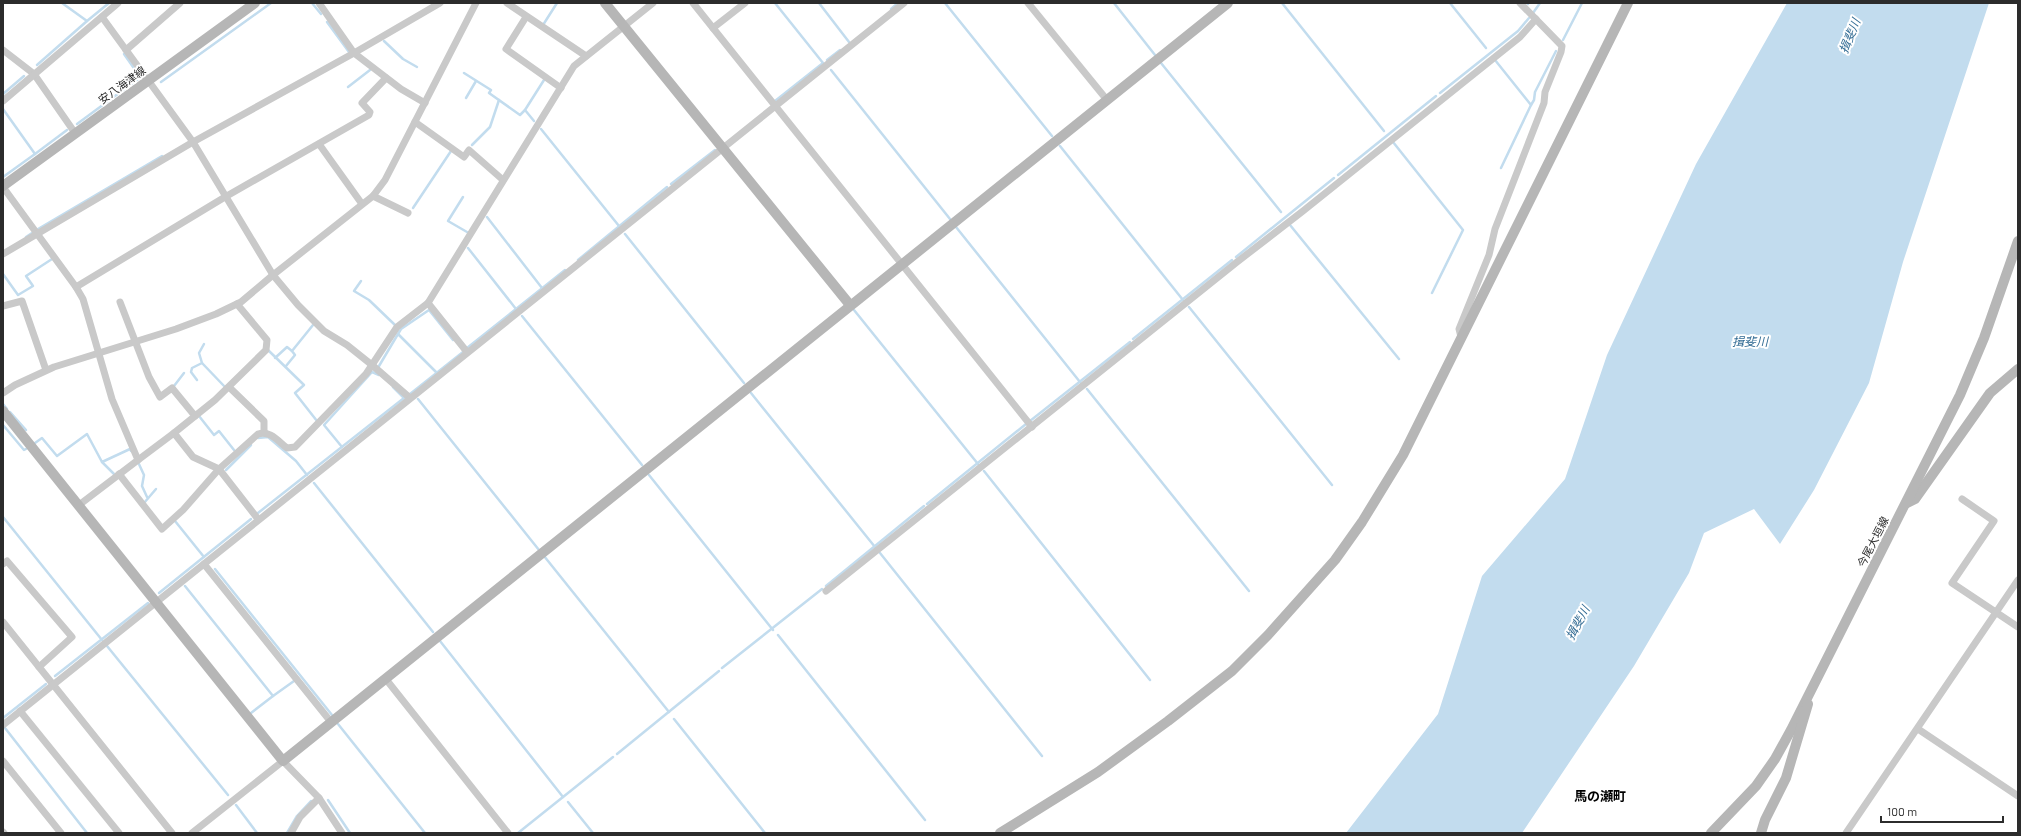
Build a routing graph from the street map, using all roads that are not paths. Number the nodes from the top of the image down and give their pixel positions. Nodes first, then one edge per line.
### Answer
1 (118, 3) edge
2 (180, 3) edge
3 (255, 3) edge
4 (319, 3) edge
5 (440, 3) edge
6 (476, 3) edge
7 (507, 3) edge
8 (605, 3) edge
9 (654, 3) edge
10 (692, 3) edge
11 (745, 3) edge
12 (904, 3) edge
13 (1028, 3) edge
14 (1228, 3) edge
15 (1520, 3) edge
16 (1628, 3) edge
17 (102, 17) junction
18 (526, 17) junction
19 (1536, 19) junction
20 (625, 26) junction
21 (713, 28) junction
22 (3, 50) edge
23 (126, 50) junction
24 (354, 53) junction
25 (586, 56) junction
26 (34, 74) junction
27 (386, 78) junction
28 (148, 80) junction
29 (561, 88) junction
30 (1107, 100) junction
31 (3, 101) edge
32 (425, 103) junction
33 (775, 106) junction
34 (415, 122) junction
35 (75, 134) junction
36 (193, 142) junction
37 (320, 144) junction
38 (724, 148) junction
39 (503, 180) junction
40 (3, 187) edge
41 (373, 196) junction
42 (225, 197) junction
43 (362, 204) junction
44 (408, 213) dead end
45 (36, 233) junction
46 (2018, 241) edge
47 (3, 254) edge
48 (902, 264) junction
49 (273, 275) junction
50 (76, 287) junction
51 (120, 302) dead end
52 (428, 303) junction
53 (237, 304) junction
54 (850, 305) junction
55 (3, 306) edge
56 (1461, 337) junction
57 (136, 342) junction
58 (468, 352) junction
59 (99, 354) junction
60 (372, 364) junction
61 (2018, 369) edge
62 (46, 370) junction
63 (229, 387) junction
64 (3, 392) edge
65 (410, 398) junction
66 (3, 411) edge
67 (195, 416) junction
68 (1032, 427) junction
69 (264, 432) junction
70 (174, 433) junction
71 (138, 460) junction
72 (219, 469) junction
73 (119, 474) junction
74 (1962, 499) dead end
75 (1905, 504) junction
76 (79, 505) junction
77 (258, 519) junction
78 (3, 564) edge
79 (204, 564) junction
80 (2018, 580) edge
81 (826, 591) dead end
82 (156, 602) junction
83 (1996, 612) junction
84 (3, 622) edge
85 (2018, 627) edge
86 (39, 667) junction
87 (385, 678) junction
88 (53, 685) junction
89 (1806, 699) junction
90 (20, 712) junction
91 (331, 722) junction
92 (3, 725) edge
93 (1918, 729) junction
94 (3, 761) edge
95 (283, 761) junction
96 (2018, 796) edge
97 (319, 798) junction
98 (61, 833) edge
99 (119, 833) edge
100 (172, 833) edge
101 (192, 833) edge
102 (291, 833) edge
103 (342, 833) edge
104 (508, 833) edge
105 (1000, 833) edge
106 (1711, 833) edge
107 (1761, 833) edge
108 (1846, 833) edge

1 - 17 street
2 - 23 street
3 - 28 street, 安八海津線
4 - 24 street
5 - 24 street
6 - 32 street
7 - 18 street
8 - 20 street
9 - 20 street
10 - 21 street
11 - 21 street
12 - 33 street
13 - 30 street
14 - 30 street
15 - 19 street
16 - 56 street
17 - 23 street
17 - 26 street
18 - 25 street
18 - 29 street
19 - 56 street
19 - 68 street
20 - 25 street
20 - 38 street
21 - 33 street
22 - 26 street
23 - 28 street
24 - 27 street
24 - 36 street
25 - 29 street
26 - 31 street
26 - 35 street
27 - 32 street
27 - 37 street
28 - 35 street, 安八海津線
28 - 36 street
29 - 39 street
30 - 48 street
32 - 34 street
33 - 38 street
33 - 48 street
34 - 39 street
34 - 41 street
35 - 40 street, 安八海津線
36 - 42 street
36 - 45 street
37 - 42 street
37 - 43 street
38 - 54 street
38 - 58 street
39 - 52 street
40 - 45 street
41 - 43 street
41 - 44 street
42 - 49 street
42 - 50 street
43 - 49 street
45 - 47 street
45 - 50 street
46 - 75 street, 今尾大垣線
48 - 54 street
48 - 68 street
49 - 53 street
49 - 60 street
50 - 59 street
51 - 57 street
52 - 58 street
52 - 60 street
53 - 57 street
53 - 63 street
54 - 87 street
55 - 62 street
56 - 105 street
57 - 59 street
57 - 67 street
58 - 65 street
59 - 62 street
59 - 71 street
60 - 65 street
60 - 69 street
61 - 75 street
62 - 64 street
63 - 67 street
63 - 69 street
65 - 77 street
66 - 76 street
67 - 70 street
68 - 81 street
69 - 72 street
70 - 71 street
70 - 72 street
71 - 73 street
72 - 73 street
72 - 77 street
73 - 76 street
74 - 83 street
75 - 89 street, 今尾大垣線
76 - 82 street
77 - 79 street
78 - 86 street
79 - 82 street
79 - 91 street
80 - 83 street
82 - 88 street
82 - 95 street
83 - 85 street
83 - 93 street
84 - 86 street
86 - 88 street
87 - 91 street
87 - 104 street
88 - 90 street
88 - 100 street
89 - 106 street, 今尾大垣線
89 - 107 street
90 - 92 street
90 - 99 street
91 - 95 street
93 - 96 street
93 - 108 street
94 - 98 street
95 - 97 street
95 - 101 street
97 - 102 street
97 - 103 street

